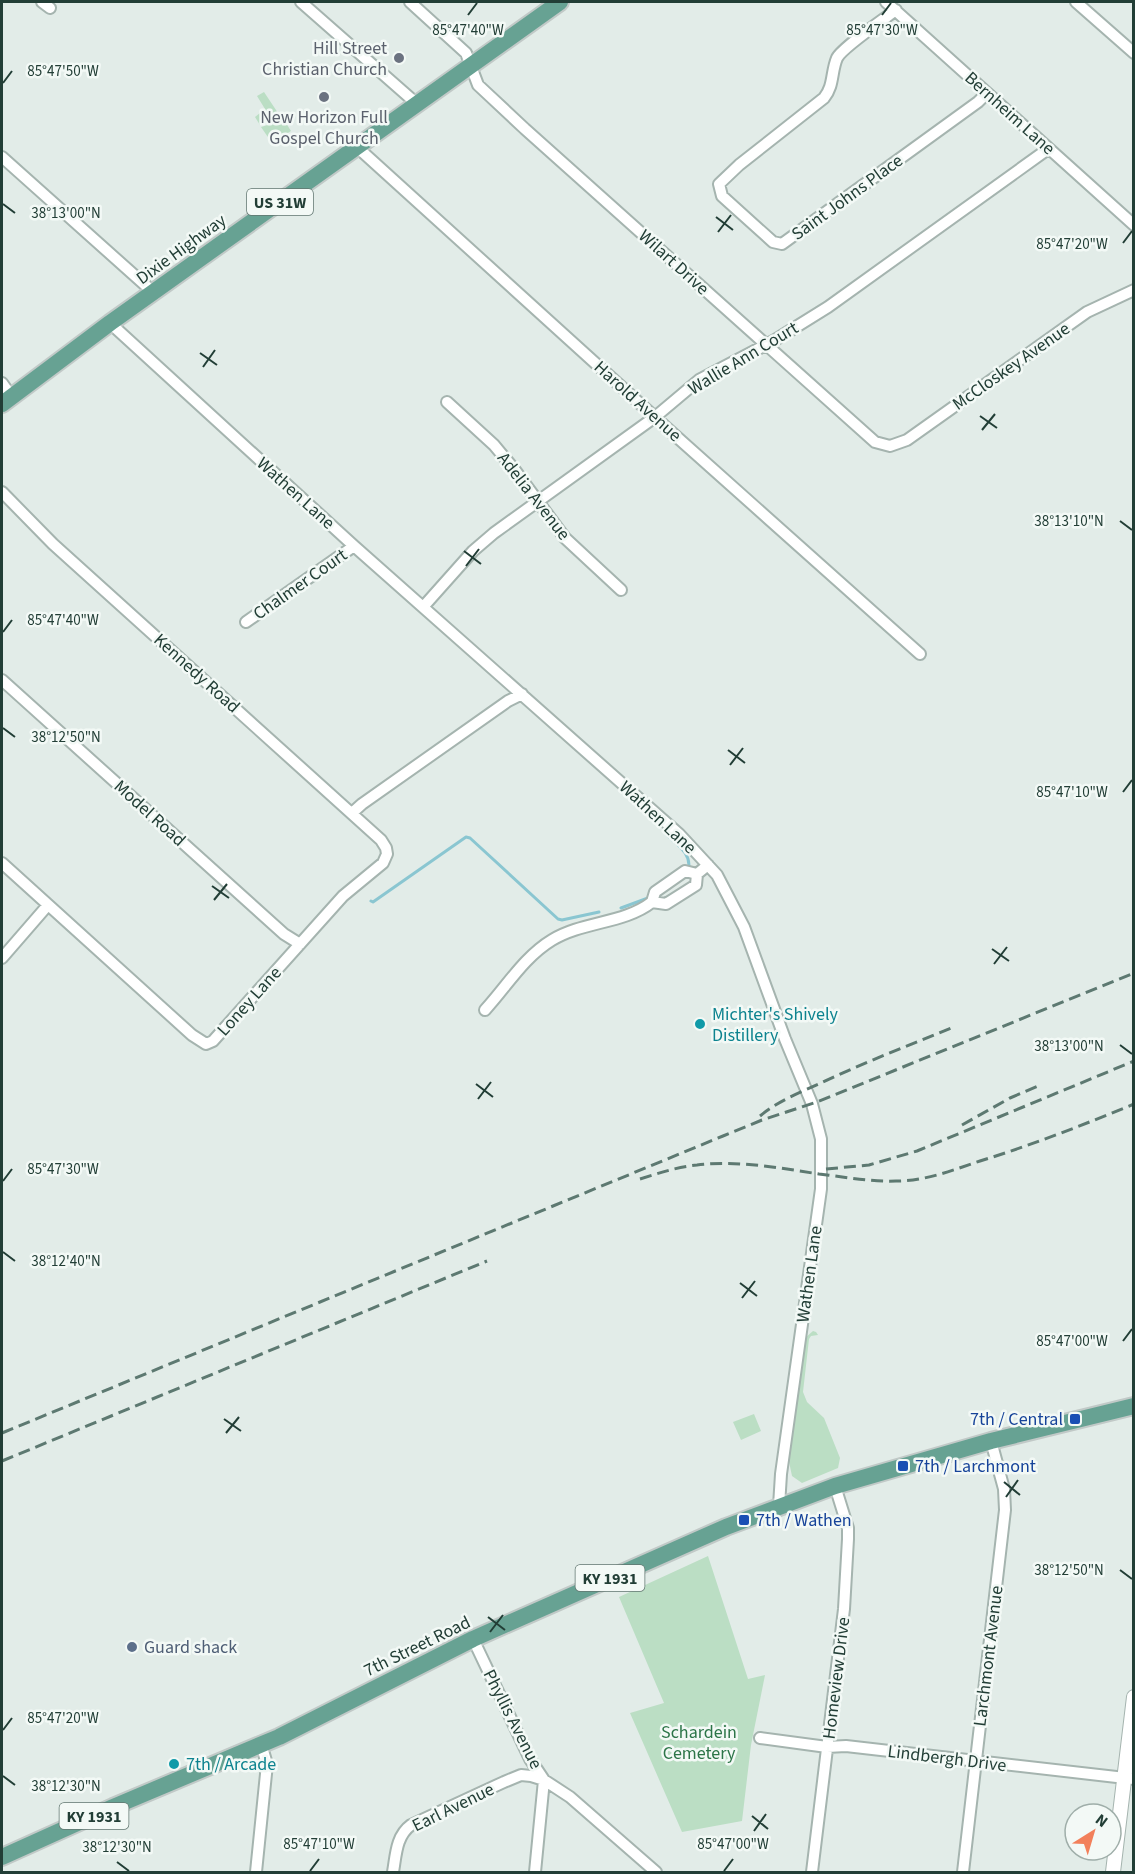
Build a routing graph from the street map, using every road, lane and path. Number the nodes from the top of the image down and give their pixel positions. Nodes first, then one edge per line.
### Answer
1 (301, 2) edge
2 (410, 2) edge
3 (560, 2) edge
4 (886, 2) edge
5 (1076, 2) edge
6 (896, 10) junction
7 (1134, 53) edge
8 (470, 66) junction
9 (987, 93) junction
10 (417, 104) junction
11 (357, 147) junction
12 (1048, 148) junction
13 (2, 157) edge
14 (1134, 225) edge
15 (1134, 290) edge
16 (153, 292) junction
17 (110, 323) junction
18 (766, 344) junction
19 (2, 383) edge
20 (7, 400) edge
21 (447, 402) dead end
22 (655, 417) junction
23 (890, 446) joint
24 (2, 492) edge
25 (537, 501) junction
26 (354, 546) junction
27 (621, 590) dead end
28 (424, 606) junction
29 (246, 622) dead end
30 (920, 654) dead end
31 (2, 680) edge
32 (522, 694) junction
33 (352, 813) junction
34 (386, 857) joint
35 (2, 863) edge
36 (708, 865) junction
37 (697, 874) junction
38 (652, 902) junction
39 (48, 905) junction
40 (300, 944) junction
41 (2, 958) edge
42 (485, 1010) dead end
43 (1134, 1406) edge
44 (991, 1441) junction
45 (835, 1485) junction
46 (779, 1506) junction
47 (473, 1639) junction
48 (1134, 1697) edge
49 (760, 1738) dead end
50 (261, 1744) junction
51 (827, 1748) junction
52 (976, 1761) junction
53 (1129, 1779) edge
54 (544, 1780) junction
55 (2, 1857) edge
56 (256, 1872) edge
57 (393, 1872) edge
58 (535, 1872) edge
59 (656, 1872) edge
60 (812, 1872) edge
61 (963, 1872) edge
62 (1113, 1872) edge

1 - 10 street
2 - 8 street, Wilart Drive
3 - 8 main road, Dixie Highway / US 31W
4 - 6 street, Bernheim Lane
5 - 7 street
6 - 9 street, Bernheim Lane
6 - 9 street, Saint Johns Place
8 - 10 main road, Dixie Highway / US 31W
8 - 18 street, Wilart Drive
9 - 12 street, Bernheim Lane
10 - 11 main road, Dixie Highway / US 31W
11 - 16 main road, Dixie Highway / US 31W
11 - 22 street, Harold Avenue
12 - 14 street, Bernheim Lane
12 - 18 street, Wallie Ann Court
13 - 16 street
15 - 23 street, McCloskey Avenue
16 - 17 main road, Dixie Highway / US 31W
17 - 20 main road, Dixie Highway / US 31W
17 - 26 street, Wathen Lane
18 - 22 street, Wallie Ann Court
18 - 23 street, Wilart Drive
19 - 20 street
21 - 25 street, Adelia Avenue
22 - 25 street, Wallie Ann Court
22 - 30 street, Harold Avenue
24 - 33 street, Kennedy Road
25 - 27 street, Adelia Avenue
25 - 28 street, Wallie Ann Court
26 - 28 street, Wathen Lane
26 - 29 street, Chalmer Court
28 - 32 street, Wathen Lane
31 - 40 street, Model Road
32 - 33 street
32 - 36 street, Wathen Lane
33 - 34 street, Kennedy Road
34 - 40 street, Loney Lane
35 - 39 street, Loney Lane
36 - 37 street
36 - 46 street, Wathen Lane
37 - 38 street
37 - 38 street
38 - 42 street
39 - 40 street, Loney Lane
39 - 41 street
43 - 44 main road, 7th Street Road / KY 1931
44 - 45 main road, 7th Street Road / KY 1931
44 - 52 street, Larchmont Avenue
45 - 46 main road, 7th Street Road / KY 1931
45 - 51 street, Homeview Drive
46 - 47 main road, 7th Street Road / KY 1931
47 - 50 main road, 7th Street Road / KY 1931
47 - 54 street, Phyllis Avenue
48 - 53 street
49 - 51 street, Lindbergh Drive
50 - 55 main road, 7th Street Road / KY 1931
50 - 56 street
51 - 52 street, Lindbergh Drive
51 - 60 street, Homeview Drive
52 - 53 street, Lindbergh Drive
52 - 61 street, Larchmont Avenue
53 - 62 street
54 - 57 street, Earl Avenue
54 - 58 street, Phyllis Avenue
54 - 59 street

